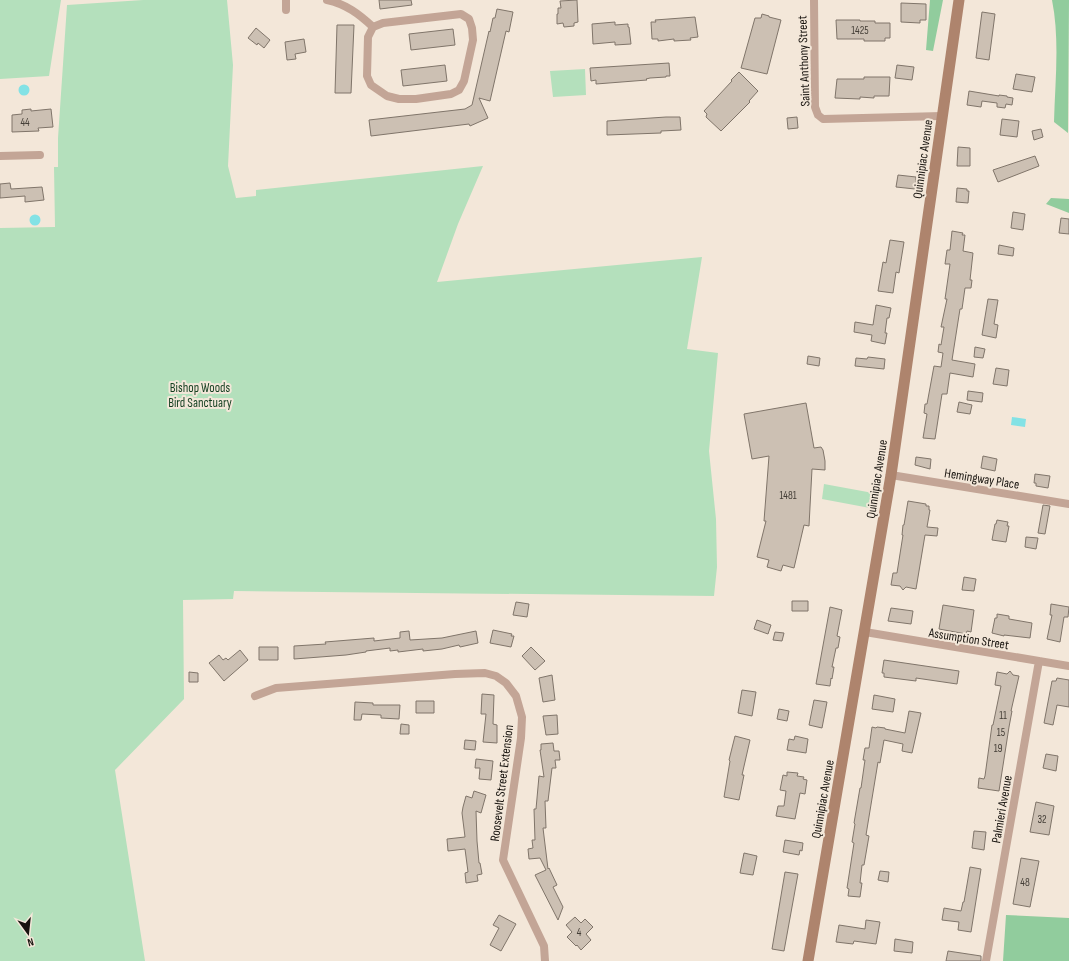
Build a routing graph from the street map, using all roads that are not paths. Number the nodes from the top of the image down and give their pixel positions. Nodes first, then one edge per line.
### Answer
1 (286, 0) edge
2 (327, 0) edge
3 (814, 0) edge
4 (959, 0) edge
5 (286, 10) dead end
6 (373, 28) junction
7 (942, 116) junction
8 (40, 155) dead end
9 (0, 156) edge
10 (891, 475) junction
11 (1069, 504) edge
12 (865, 632) junction
13 (1039, 661) junction
14 (1069, 666) edge
15 (255, 696) dead end
16 (545, 961) edge
17 (810, 961) edge
18 (986, 961) edge

1 - 5 street
2 - 6 street
3 - 7 street, Saint Anthony Street
4 - 7 main road, Quinnipiac Avenue
6 - 6 street
7 - 10 main road, Quinnipiac Avenue
8 - 9 street
10 - 11 street, Hemingway Place
10 - 12 main road, Quinnipiac Avenue
12 - 13 street, Assumption Street
12 - 17 main road, Quinnipiac Avenue
13 - 14 street, Assumption Street
13 - 18 street, Palmieri Avenue
15 - 16 street, Roosevelt Street Extension

